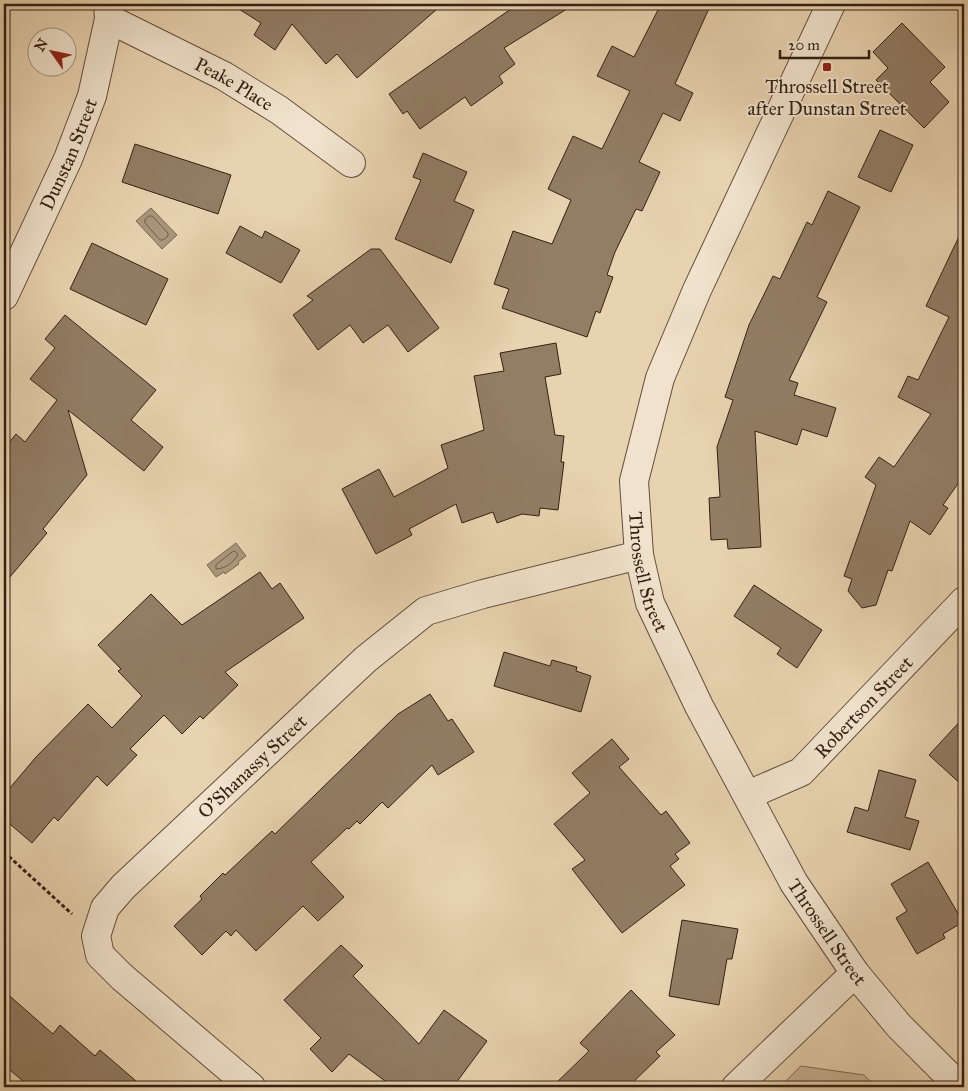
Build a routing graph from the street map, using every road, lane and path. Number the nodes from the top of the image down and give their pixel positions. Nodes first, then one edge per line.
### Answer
1 (831, 4) edge
2 (109, 11) edge
3 (352, 163) dead end
4 (4, 296) edge
5 (640, 555) junction
6 (964, 600) edge
7 (748, 795) junction
8 (4, 852) edge
9 (96, 936) junction
10 (855, 973) junction
11 (251, 1087) edge
12 (736, 1087) edge
13 (960, 1087) edge

1 - 5 street, Throssell Street
2 - 3 street, Peake Place
2 - 4 street, Dunstan Street
5 - 7 street, Throssell Street
5 - 9 street, O'Shanassy Street
6 - 7 street, Robertson Street
7 - 10 street, Throssell Street
8 - 9 path
9 - 11 street
10 - 12 street
10 - 13 street, Throssell Street

